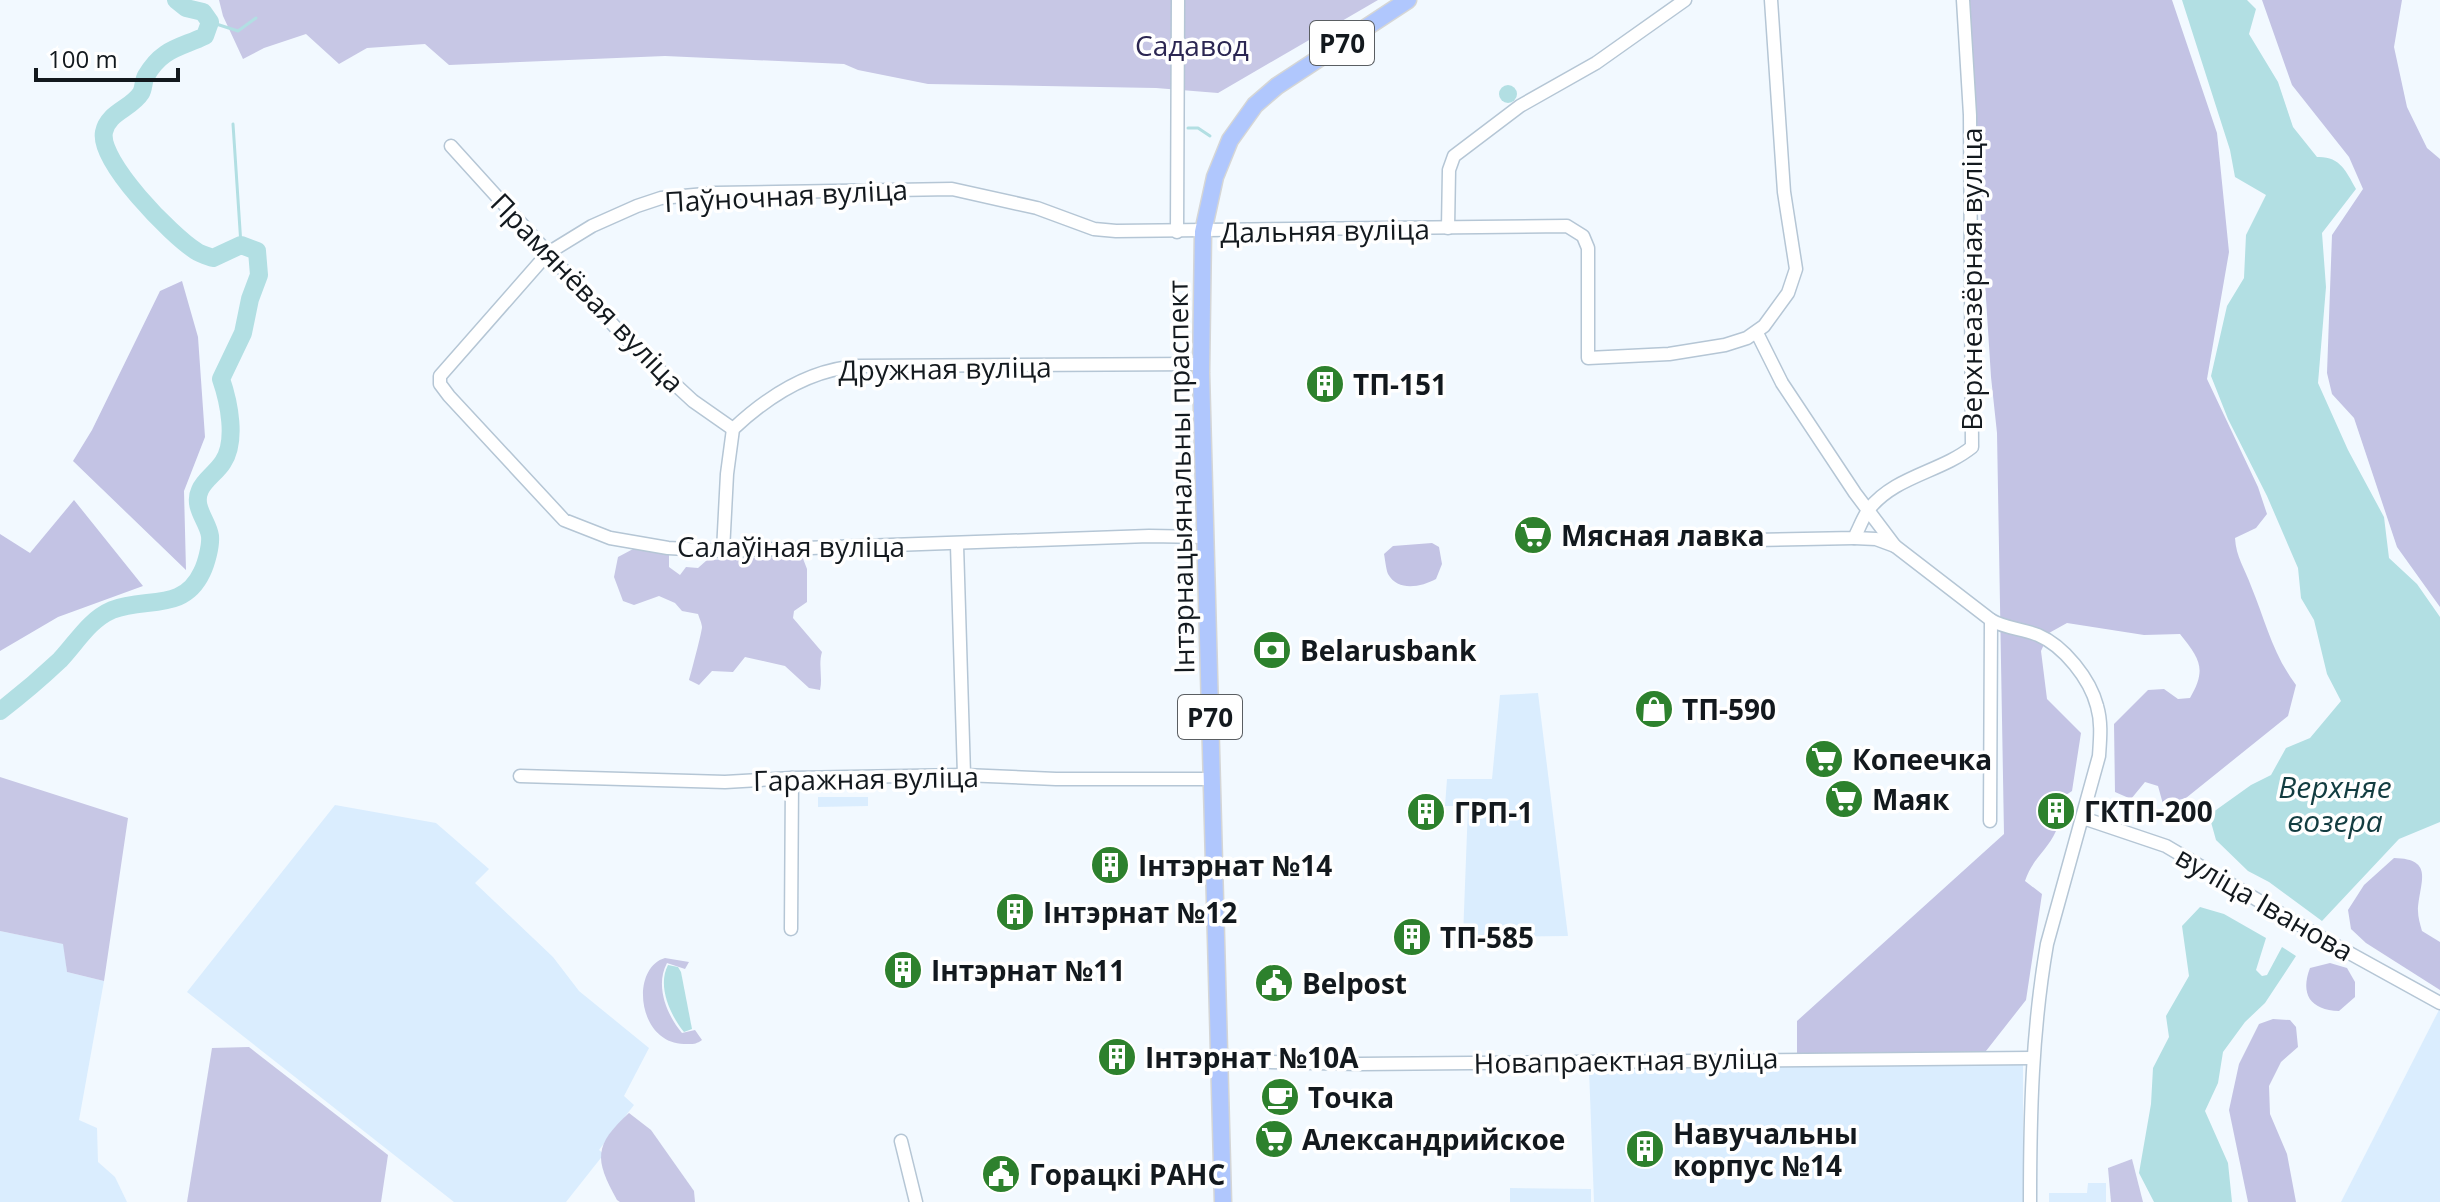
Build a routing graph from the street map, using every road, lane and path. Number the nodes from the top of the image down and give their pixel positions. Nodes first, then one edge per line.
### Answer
1 (1178, 0) edge
2 (1408, 0) edge
3 (1685, 0) edge
4 (1771, 0) edge
5 (1963, 0) edge
6 (451, 146) dead end
7 (1448, 228) junction
8 (1177, 232) junction
9 (1203, 232) junction
10 (548, 253) junction
11 (1757, 333) junction
12 (1201, 364) junction
13 (440, 384) joint
14 (733, 429) junction
15 (1869, 509) junction
16 (1206, 537) junction
17 (1854, 538) junction
18 (1705, 541) dead end
19 (957, 545) junction
20 (1895, 546) junction
21 (723, 551) junction
22 (1991, 620) junction
23 (964, 775) junction
24 (520, 776) dead end
25 (792, 778) junction
26 (1212, 779) junction
27 (2083, 818) junction
28 (1990, 821) dead end
29 (791, 929) dead end
30 (2440, 1003) edge
31 (2032, 1058) junction
32 (1220, 1061) junction
33 (901, 1141) dead end
34 (916, 1202) edge
35 (1223, 1202) edge
36 (2030, 1202) edge

1 - 8 street
2 - 9 main road, Р70
3 - 7 street, Дальняя вуліца
4 - 11 street
5 - 15 street, Верхнеазёрная вуліца
6 - 10 street, Прамянёвая вуліца
7 - 9 street, Дальняя вуліца
7 - 11 street, Дальняя вуліца
8 - 9 street, Паўночная вуліца
8 - 10 street, Паўночная вуліца
9 - 12 main road, Інтэрнацыянальны праспект / Р70
10 - 13 street, Паўночная вуліца
10 - 14 street, Прамянёвая вуліца
11 - 15 street
12 - 14 street, Дружная вуліца
12 - 16 main road, Інтэрнацыянальны праспект / Р70
13 - 21 street, Салаўіная вуліца
14 - 21 street
15 - 17 street, Верхнеазёрная вуліца
15 - 20 street
16 - 19 street, Салаўіная вуліца
16 - 26 main road, Інтэрнацыянальны праспект / Р70
17 - 18 street
17 - 20 street
19 - 21 street, Салаўіная вуліца
19 - 23 street
20 - 22 street
22 - 27 street
22 - 28 street
23 - 25 street, Гаражная вуліца
23 - 26 street, Гаражная вуліца
24 - 25 street, Гаражная вуліца
25 - 29 street
26 - 32 main road, Інтэрнацыянальны праспект / Р70
27 - 30 street, вуліца Іванова
27 - 31 street
31 - 32 street, Новапраектная вуліца
31 - 36 street
32 - 35 main road, Інтэрнацыянальны праспект / Р70
33 - 34 street

